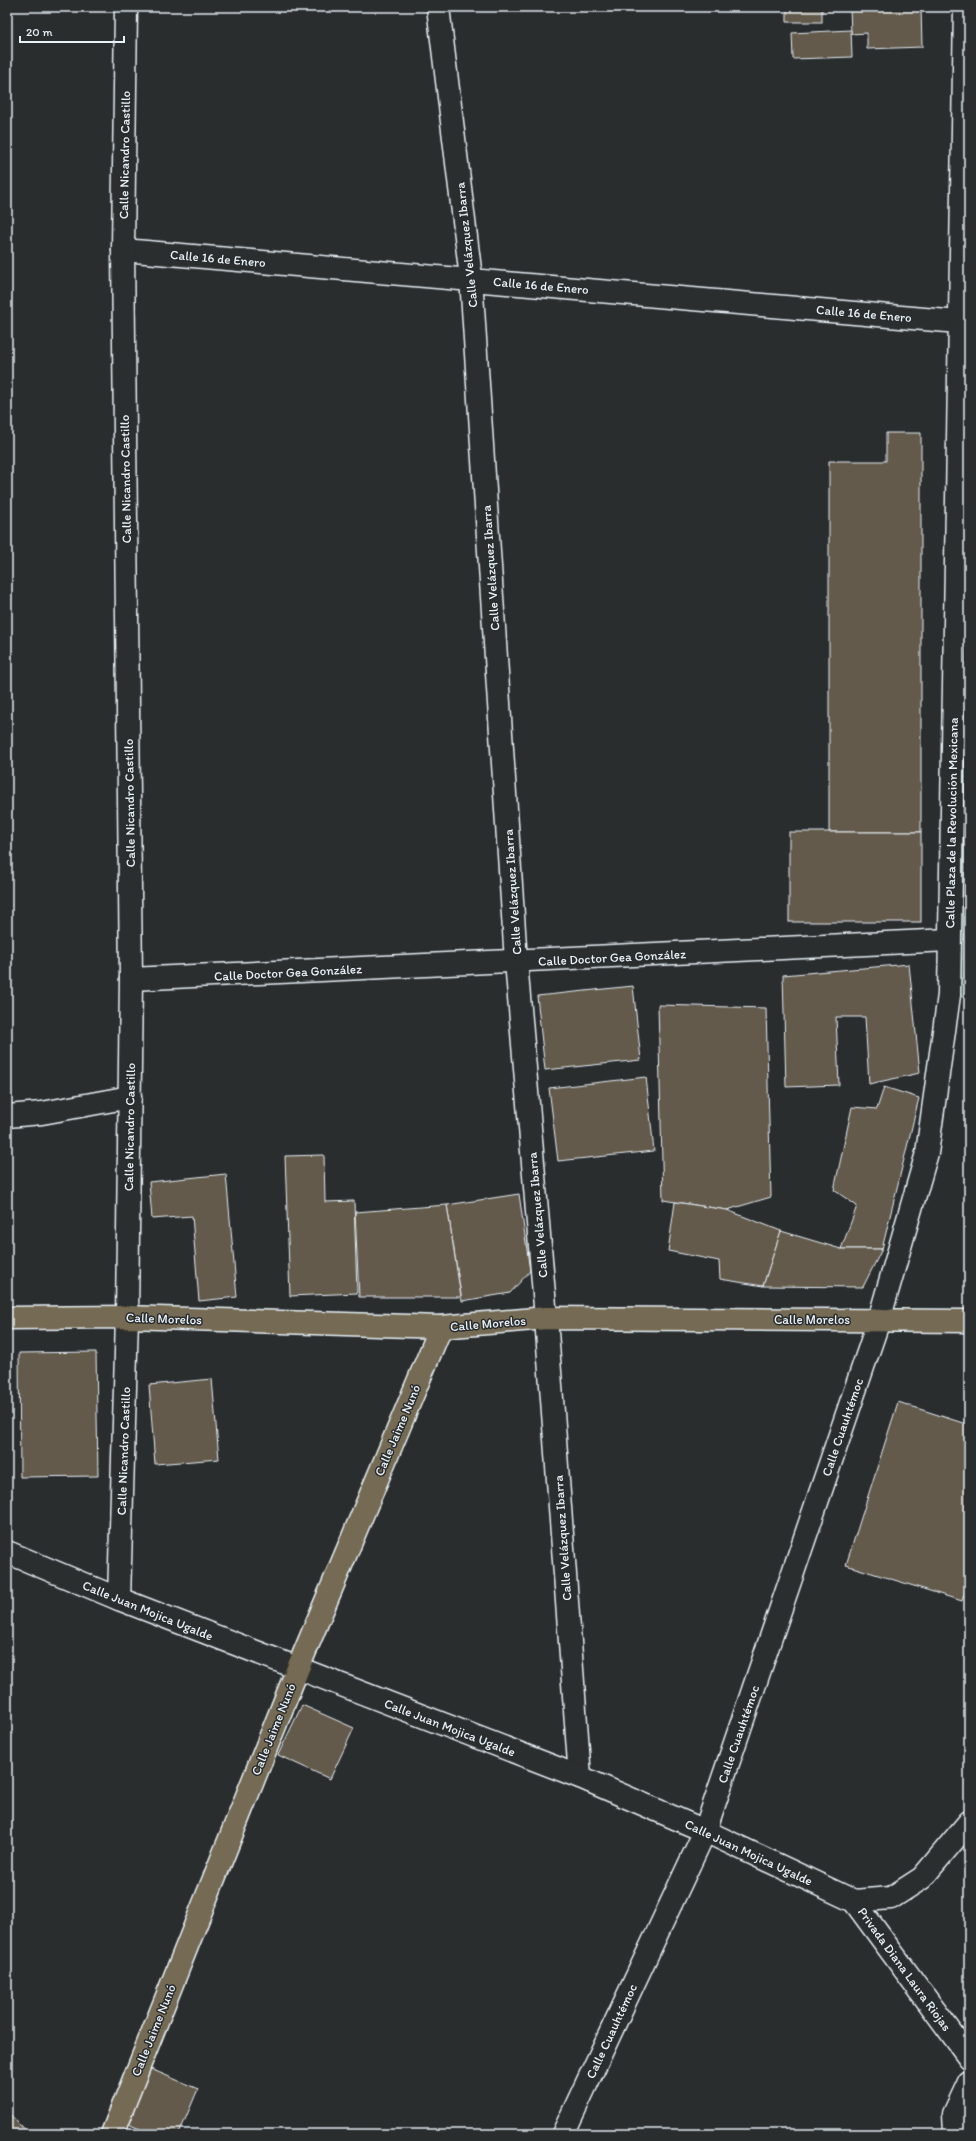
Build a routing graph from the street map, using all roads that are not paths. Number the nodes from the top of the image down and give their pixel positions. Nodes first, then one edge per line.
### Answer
1 (126, 7) edge
2 (438, 7) edge
3 (965, 7) edge
4 (123, 250) junction
5 (471, 278) junction
6 (959, 322) junction
7 (949, 940) junction
8 (516, 962) junction
9 (131, 979) junction
10 (130, 1097) junction
11 (7, 1116) edge
12 (127, 1317) junction
13 (7, 1318) edge
14 (546, 1318) junction
15 (879, 1320) junction
16 (969, 1321) edge
17 (441, 1327) junction
18 (7, 1552) edge
19 (119, 1599) junction
20 (298, 1668) junction
21 (580, 1777) junction
22 (969, 1822) edge
23 (705, 1831) junction
24 (854, 1900) junction
25 (969, 2057) edge
26 (969, 2082) edge
27 (112, 2134) edge
28 (563, 2134) edge
29 (955, 2134) edge

1 - 4 street, Calle Nicandro Castillo
2 - 5 street, Calle Velázquez Ibarra
3 - 6 street, Calle Plaza de la Revolución Mexicana
4 - 5 street, Calle 16 de Enero
4 - 9 street, Calle Nicandro Castillo
5 - 6 street, Calle 16 de Enero
5 - 8 street, Calle Velázquez Ibarra
6 - 7 street, Calle Plaza de la Revolución Mexicana
7 - 8 street, Calle Doctor Gea González
7 - 15 street, Calle Plaza de la Revolución Mexicana
8 - 9 street, Calle Doctor Gea González
8 - 14 street, Calle Velázquez Ibarra
9 - 10 street, Calle Nicandro Castillo
10 - 11 street
10 - 12 street, Calle Nicandro Castillo
12 - 13 main road, Calle Morelos
12 - 17 main road, Calle Morelos
12 - 19 street, Calle Nicandro Castillo
14 - 15 main road, Calle Morelos
14 - 17 main road, Calle Morelos
14 - 21 street, Calle Velázquez Ibarra
15 - 16 main road, Calle Morelos
15 - 23 street, Calle Cuauhtémoc
17 - 20 main road, Calle Jaime Nunó
18 - 19 street, Calle Juan Mojica Ugalde
19 - 20 street, Calle Juan Mojica Ugalde
20 - 21 street, Calle Juan Mojica Ugalde
20 - 27 main road, Calle Jaime Nunó
21 - 23 street, Calle Juan Mojica Ugalde
22 - 24 street, Calle Juan Mojica Ugalde
23 - 24 street, Calle Juan Mojica Ugalde
23 - 28 street, Calle Cuauhtémoc
24 - 25 street, Privada Diana Laura Riojas
26 - 29 street

